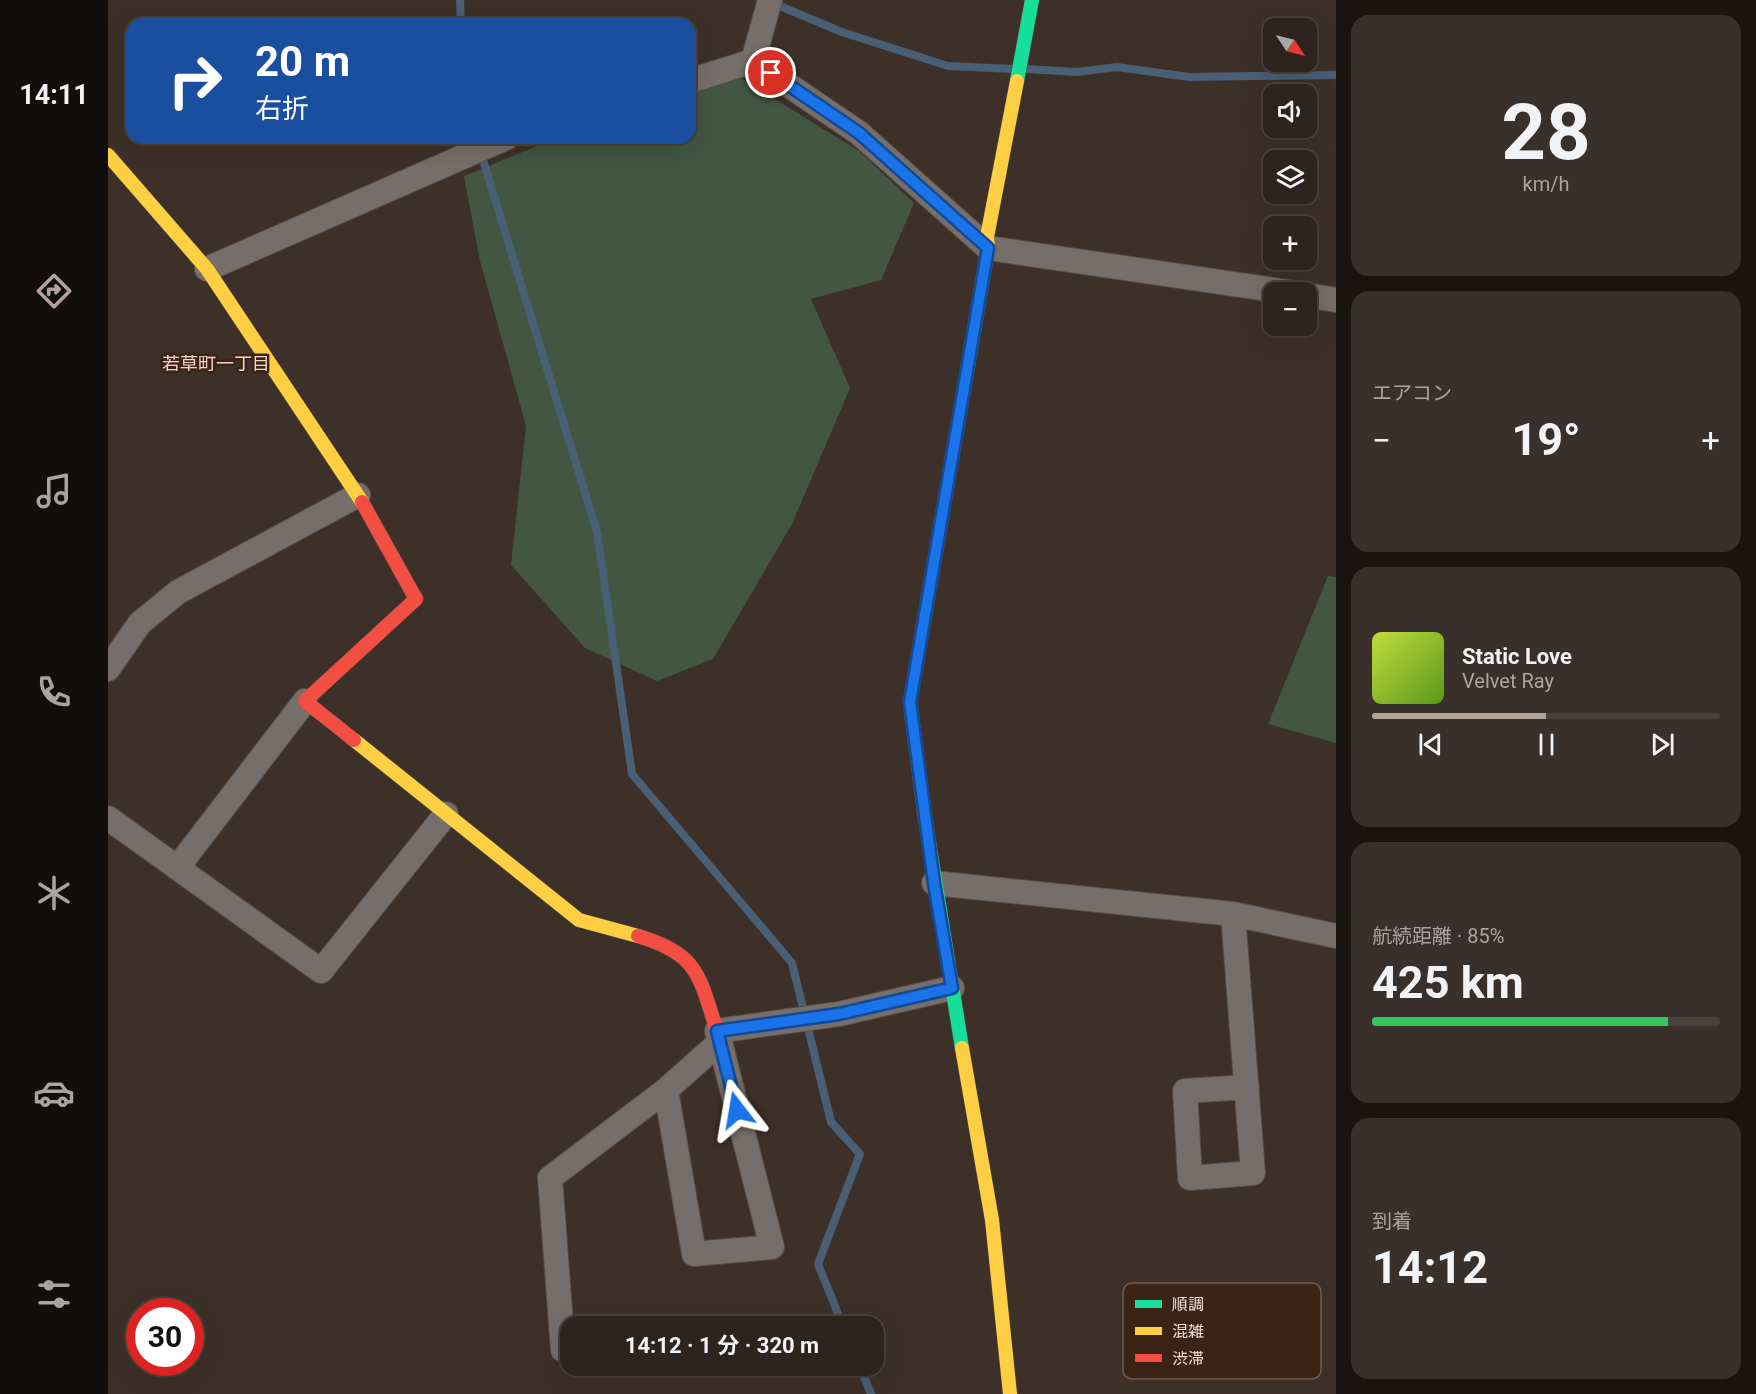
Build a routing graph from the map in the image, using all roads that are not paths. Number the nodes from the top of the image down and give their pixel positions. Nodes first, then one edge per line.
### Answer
1 (1032, 0) edge
2 (767, 9) edge
3 (753, 61) junction
4 (696, 79) edge
5 (491, 144) edge
6 (108, 155) edge
7 (988, 243) junction
8 (207, 269) junction
9 (1263, 288) edge
10 (1317, 297) edge
11 (1336, 300) edge
12 (358, 495) junction
13 (108, 669) edge
14 (305, 701) junction
15 (446, 814) junction
16 (108, 818) edge
17 (177, 868) junction
18 (934, 883) junction
19 (1233, 914) junction
20 (1336, 936) edge
21 (952, 988) junction
22 (719, 1037) junction
23 (1247, 1087) dead end
24 (666, 1090) junction
25 (560, 1316) edge
26 (1010, 1394) edge

1 - 7 street
2 - 3 street
3 - 4 street
3 - 7 street
5 - 8 street
6 - 8 street
7 - 9 street
7 - 18 street
8 - 12 street
10 - 11 street
12 - 13 street
12 - 14 street
14 - 15 street
14 - 17 street
15 - 17 street
15 - 22 street
16 - 17 street
18 - 19 street
18 - 21 street
19 - 20 street
19 - 23 street
21 - 22 street
21 - 26 street
22 - 24 street
22 - 24 street
24 - 25 street

